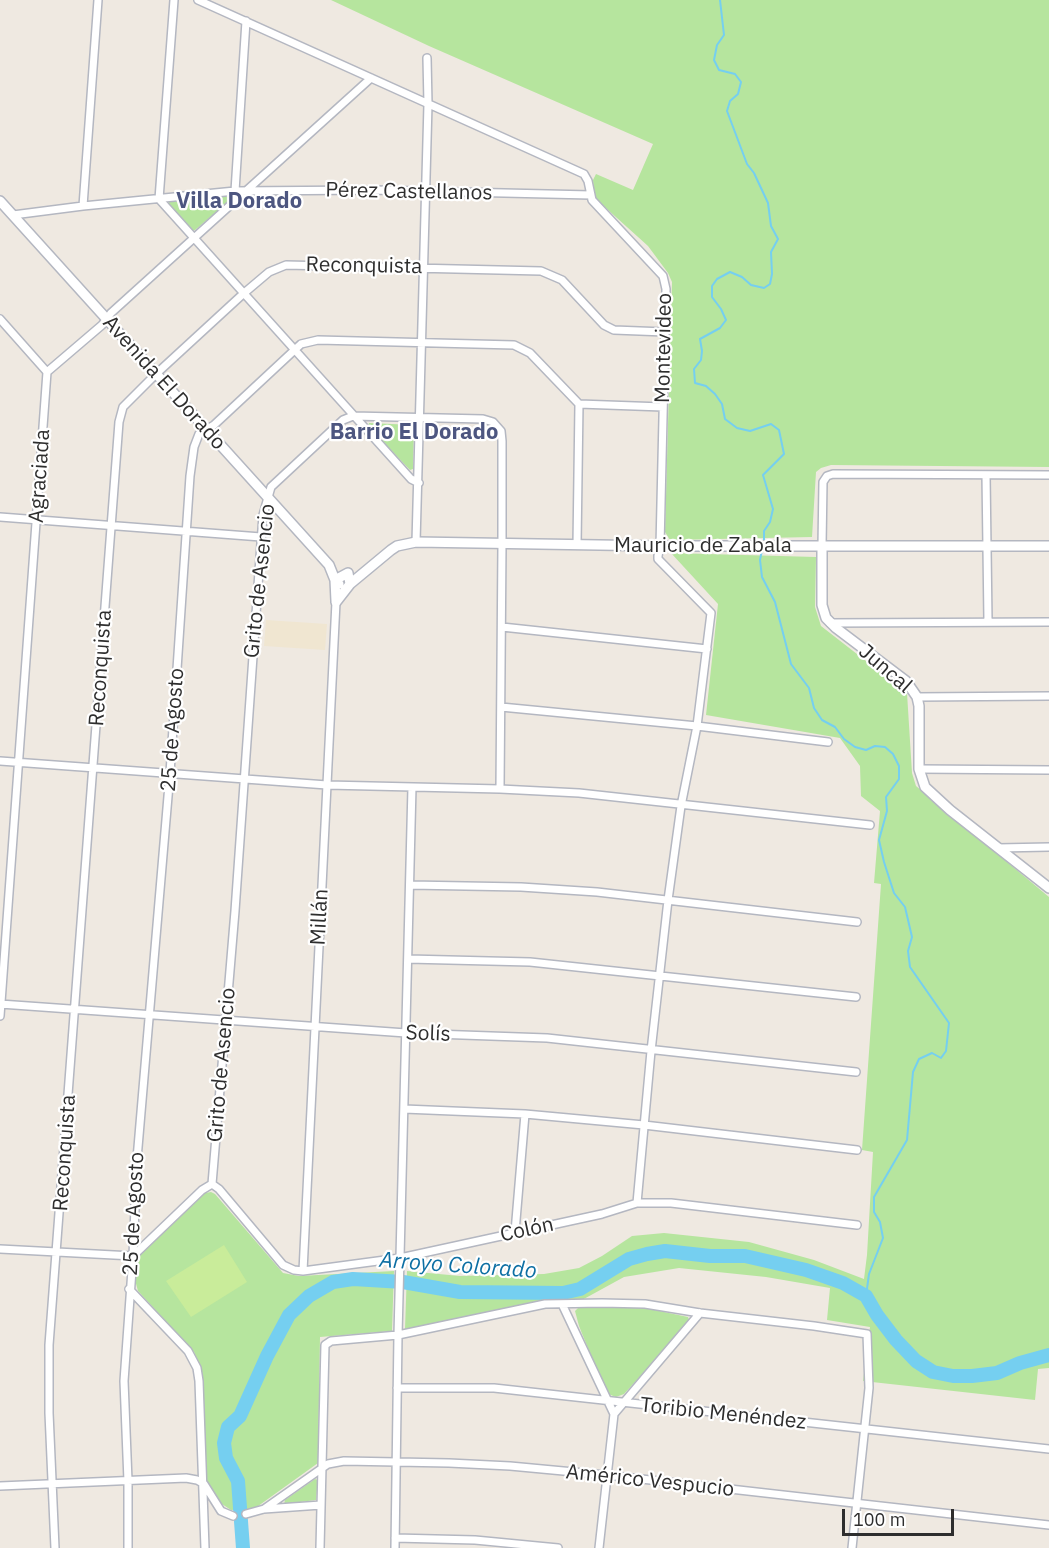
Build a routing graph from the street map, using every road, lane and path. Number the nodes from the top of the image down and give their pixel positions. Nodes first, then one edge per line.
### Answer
1 (98, 0) edge
2 (174, 0) edge
3 (198, 0) edge
4 (246, 21) junction
5 (427, 58) dead end
6 (370, 78) junction
7 (428, 104) junction
8 (234, 191) junction
9 (246, 191) junction
10 (424, 192) junction
11 (591, 195) junction
12 (159, 199) junction
13 (0, 201) edge
14 (83, 206) junction
15 (13, 216) junction
16 (194, 239) junction
17 (423, 267) junction
18 (243, 294) junction
19 (107, 318) junction
20 (0, 319) edge
21 (665, 332) junction
22 (422, 343) junction
23 (294, 350) junction
24 (47, 372) junction
25 (156, 374) junction
26 (579, 404) junction
27 (663, 407) junction
28 (353, 416) junction
29 (421, 418) junction
30 (206, 430) junction
31 (986, 475) junction
32 (1049, 475) edge
33 (419, 483) junction
34 (267, 498) junction
35 (0, 517) edge
36 (37, 520) junction
37 (112, 525) junction
38 (187, 531) junction
39 (261, 537) junction
40 (416, 542) junction
41 (502, 544) junction
42 (577, 545) junction
43 (660, 546) junction
44 (822, 546) junction
45 (987, 546) junction
46 (1049, 546) edge
47 (329, 565) junction
48 (366, 572) junction
49 (348, 573) junction
50 (335, 580) junction
51 (348, 585) junction
52 (336, 602) junction
53 (988, 621) junction
54 (1049, 622) edge
55 (830, 623) junction
56 (502, 627) junction
57 (707, 649) junction
58 (1049, 696) edge
59 (916, 697) junction
60 (501, 707) junction
61 (697, 726) junction
62 (828, 742) dead end
63 (0, 761) edge
64 (18, 762) junction
65 (94, 769) junction
66 (919, 769) junction
67 (1049, 770) edge
68 (170, 773) junction
69 (243, 779) junction
70 (327, 785) junction
71 (412, 787) junction
72 (500, 789) junction
73 (681, 806) junction
74 (870, 825) dead end
75 (1049, 847) edge
76 (998, 848) junction
77 (410, 885) junction
78 (1049, 888) edge
79 (668, 900) junction
80 (857, 922) dead end
81 (408, 959) junction
82 (660, 976) junction
83 (856, 997) dead end
84 (0, 1004) edge
85 (76, 1009) junction
86 (150, 1014) junction
87 (0, 1016) edge
88 (226, 1019) junction
89 (314, 1027) junction
90 (406, 1033) junction
91 (651, 1051) junction
92 (856, 1072) dead end
93 (404, 1109) junction
94 (525, 1113) junction
95 (644, 1125) junction
96 (857, 1150) dead end
97 (212, 1184) junction
98 (637, 1203) junction
99 (857, 1226) dead end
100 (515, 1232) junction
101 (0, 1249) edge
102 (58, 1252) junction
103 (133, 1256) junction
104 (400, 1258) junction
105 (303, 1270) junction
106 (129, 1289) junction
107 (562, 1304) junction
108 (700, 1313) junction
109 (398, 1335) junction
110 (397, 1388) junction
111 (608, 1401) junction
112 (623, 1403) junction
113 (614, 1414) junction
114 (865, 1429) junction
115 (1049, 1449) edge
116 (396, 1462) junction
117 (321, 1469) junction
118 (606, 1475) junction
119 (128, 1481) junction
120 (52, 1484) junction
121 (204, 1484) junction
122 (0, 1486) edge
123 (857, 1504) junction
124 (321, 1505) junction
125 (264, 1509) junction
126 (246, 1514) dead end
127 (233, 1516) dead end
128 (1049, 1525) edge
129 (395, 1538) junction
130 (55, 1548) edge
131 (128, 1548) edge
132 (204, 1548) edge
133 (320, 1548) edge
134 (394, 1548) edge
135 (558, 1548) edge
136 (599, 1548) edge
137 (852, 1548) edge

1 - 14 street
2 - 12 street
3 - 4 street, Montevideo
4 - 6 street, Montevideo
4 - 8 street
5 - 7 street
6 - 7 street, Montevideo
6 - 9 street
7 - 10 street
7 - 11 street, Montevideo
8 - 9 street, Pérez Castellanos
8 - 12 street, Pérez Castellanos
9 - 10 street, Pérez Castellanos
9 - 16 street
10 - 11 street, Pérez Castellanos
10 - 17 street
11 - 21 street, Montevideo
12 - 14 street, Pérez Castellanos
12 - 16 street
13 - 15 street, Avenida El Dorado
14 - 15 street, Pérez Castellanos
15 - 19 street, Avenida El Dorado
16 - 18 street
16 - 19 street
17 - 18 street, Reconquista
17 - 21 street, Reconquista
17 - 22 street
18 - 23 street
18 - 25 street, Reconquista
19 - 24 street
19 - 25 street, Avenida El Dorado
20 - 24 street
21 - 27 street, Montevideo
22 - 23 street, 25 de Agosto
22 - 26 street, 25 de Agosto
22 - 29 street
23 - 28 street
23 - 30 street, 25 de Agosto
24 - 36 street, Agraciada
25 - 30 street, Avenida El Dorado
25 - 37 street, Reconquista
26 - 27 street
26 - 42 street
27 - 43 street, Montevideo
28 - 29 street
28 - 33 street
28 - 34 street, Grito de Asencio
29 - 33 street
29 - 41 street
30 - 34 street, Avenida El Dorado
30 - 38 street, 25 de Agosto
31 - 32 street
31 - 44 street
31 - 45 street
33 - 40 street
34 - 39 street, Grito de Asencio
34 - 47 street, Avenida El Dorado
35 - 36 street
36 - 37 street
36 - 64 street, Agraciada
37 - 38 street
37 - 65 street, Reconquista
38 - 39 street
38 - 68 street, 25 de Agosto
39 - 69 street, Grito de Asencio
40 - 41 street, Mauricio de Zabala
40 - 48 street, Mauricio de Zabala
41 - 42 street, Mauricio de Zabala
41 - 56 street
42 - 43 street, Mauricio de Zabala
43 - 44 street, Mauricio de Zabala
43 - 57 street, Montevideo
44 - 45 street, Mauricio de Zabala
44 - 55 street
45 - 46 street, Mauricio de Zabala
45 - 53 street
47 - 49 street
47 - 50 street, Millán
48 - 49 street
48 - 51 street, Mauricio de Zabala
49 - 50 street
49 - 51 street
50 - 51 street
50 - 52 street, Millán
51 - 52 street, Mauricio de Zabala
52 - 70 street, Millán
53 - 54 street
53 - 55 street
55 - 59 street, Juncal
56 - 57 street
56 - 60 street
57 - 61 street, Montevideo
58 - 59 street
59 - 66 street, Juncal
60 - 61 street
60 - 72 street
61 - 62 street
61 - 73 street, Montevideo
63 - 64 street
64 - 65 street
64 - 84 street, Agraciada
65 - 68 street
65 - 85 street, Reconquista
66 - 67 street
66 - 76 street, Juncal
68 - 69 street
68 - 86 street, 25 de Agosto
69 - 70 street
69 - 88 street, Grito de Asencio
70 - 71 street
70 - 89 street, Millán
71 - 72 street
71 - 77 street
72 - 73 street
73 - 74 street
73 - 79 street, Montevideo
75 - 76 street
76 - 78 street, Juncal
77 - 79 street
77 - 81 street
79 - 80 street
79 - 82 street, Montevideo
81 - 82 street
81 - 90 street
82 - 83 street
82 - 91 street, Montevideo
84 - 85 street, Solís
84 - 87 street, Agraciada
85 - 86 street, Solís
85 - 102 street, Reconquista
86 - 88 street, Solís
86 - 103 street, 25 de Agosto
88 - 89 street, Solís
88 - 97 street, Grito de Asencio
89 - 90 street, Solís
89 - 105 street, Millán
90 - 91 street, Solís
90 - 93 street
91 - 92 street, Solís
91 - 95 street, Montevideo
93 - 94 street
93 - 104 street
94 - 95 street
94 - 100 street
95 - 96 street
95 - 98 street, Montevideo
97 - 103 street
97 - 105 street
98 - 99 street, Colón
98 - 100 street, Colón
100 - 104 street, Colón
101 - 102 street
102 - 103 street
102 - 120 street, Reconquista
103 - 106 street, 25 de Agosto
104 - 105 street, Colón
104 - 109 street
106 - 119 street, 25 de Agosto
106 - 121 street
107 - 108 street
107 - 109 street
107 - 111 street
108 - 112 street
108 - 114 street
109 - 110 street
109 - 117 street
110 - 111 street, Toribio Menéndez
110 - 116 street
111 - 112 street, Toribio Menéndez
111 - 113 street
112 - 113 street
112 - 114 street, Toribio Menéndez
113 - 118 street
114 - 115 street, Toribio Menéndez
114 - 123 street
116 - 117 street, Américo Vespucio
116 - 118 street, Américo Vespucio
116 - 129 street
117 - 124 street
117 - 125 street, Américo Vespucio
118 - 123 street, Américo Vespucio
118 - 136 street
119 - 120 street
119 - 121 street
119 - 131 street, 25 de Agosto
120 - 122 street
120 - 130 street, Reconquista
121 - 127 street
121 - 132 street
123 - 128 street, Américo Vespucio
123 - 137 street
124 - 125 street, Américo Vespucio
124 - 133 street
125 - 126 street, Américo Vespucio
129 - 134 street
129 - 135 street

